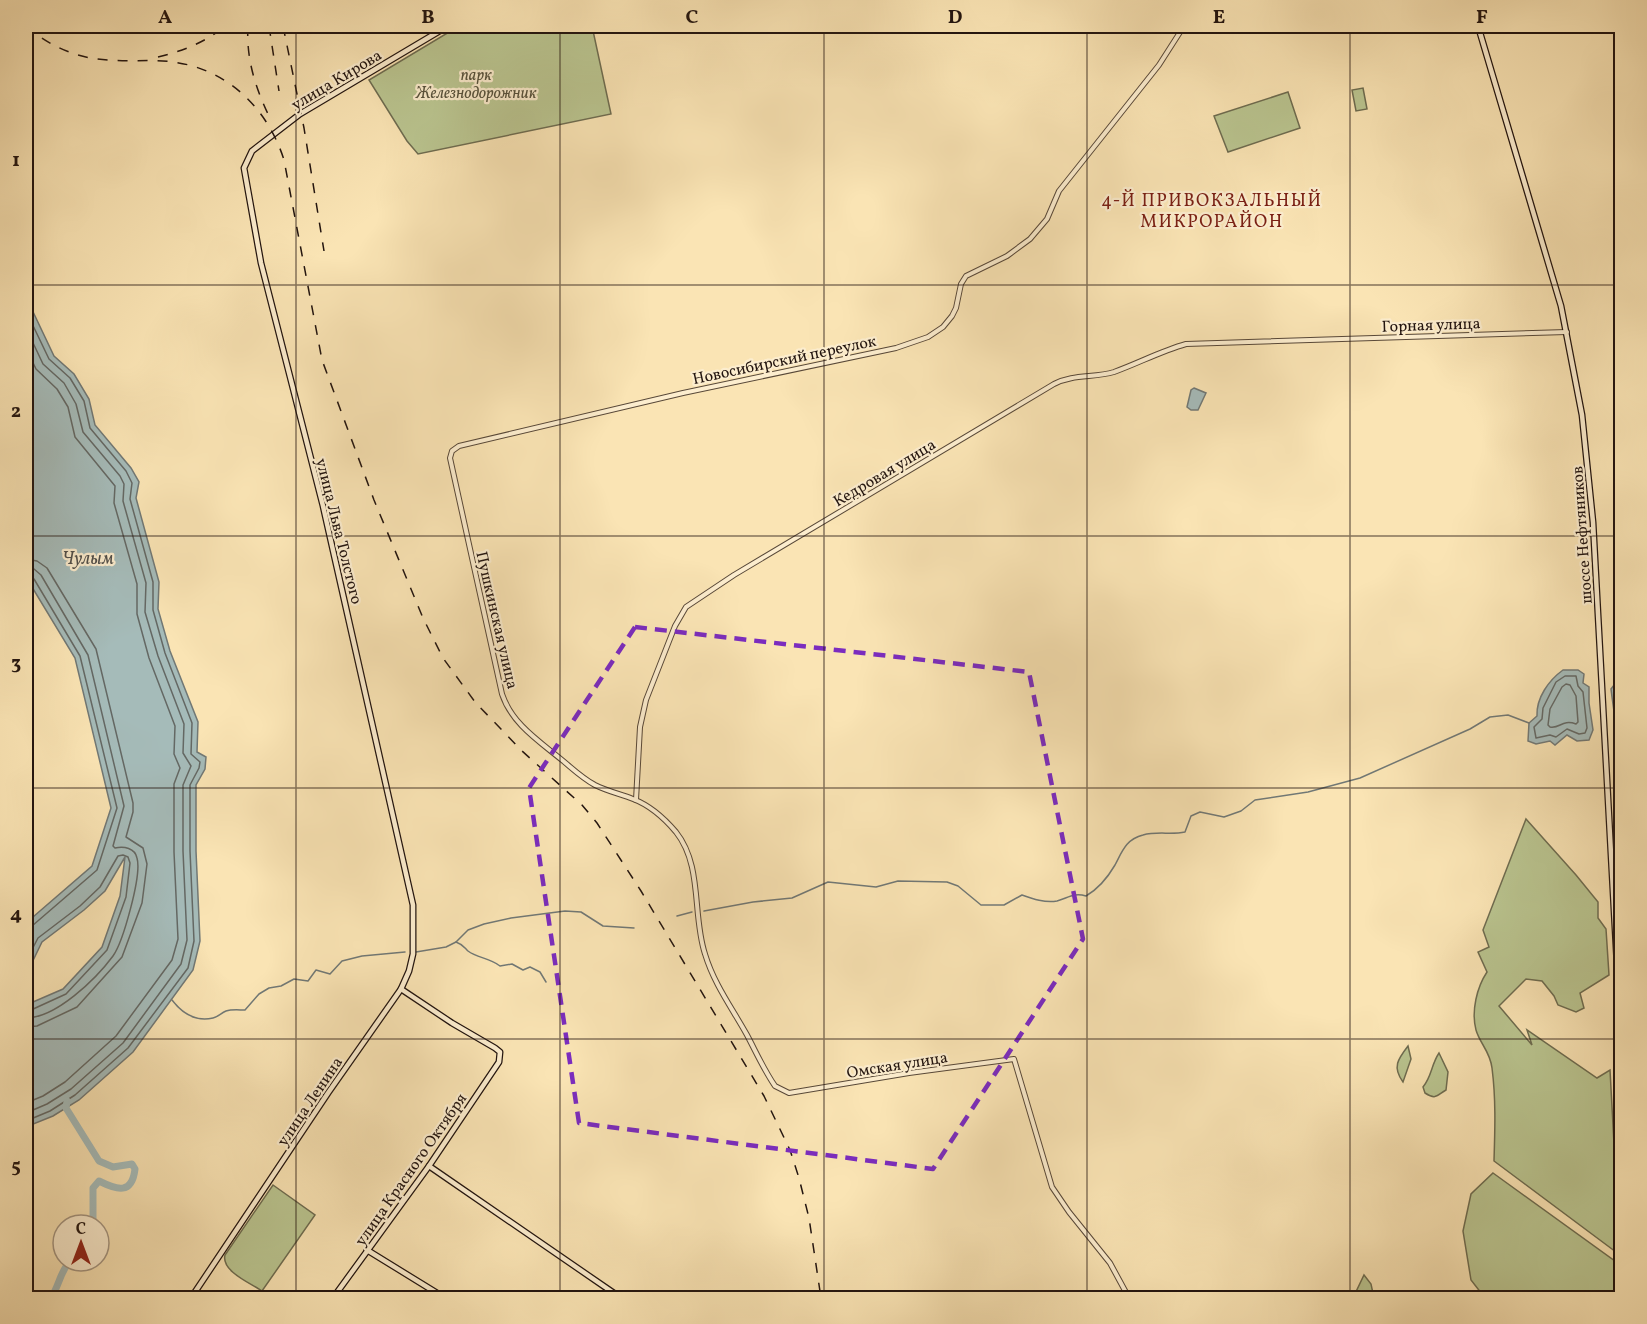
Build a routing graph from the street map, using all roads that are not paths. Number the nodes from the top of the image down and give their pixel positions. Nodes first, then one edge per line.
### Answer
1 (448, 26) edge
2 (1184, 26) edge
3 (1479, 26) edge
4 (245, 162) joint
5 (1567, 332) junction
6 (1296, 340) joint
7 (452, 451) joint
8 (636, 800) junction
9 (413, 905) joint
10 (401, 989) junction
11 (1622, 1057) edge
12 (784, 1092) joint
13 (429, 1166) junction
14 (367, 1250) junction
15 (191, 1299) edge
16 (333, 1299) edge
17 (445, 1299) edge
18 (621, 1299) edge
19 (1130, 1299) edge

1 - 4 main road, улица Кирова
2 - 7 street, Новосибирский переулок
3 - 5 main road, шоссе Нефтяников
4 - 9 main road, улица Льва Толстого
5 - 6 street, Горная улица
5 - 11 main road, шоссе Нефтяников
6 - 8 street, Кедровая улица
7 - 8 street, Пушкинская улица
8 - 12 street, Пушкинская улица
9 - 10 main road, улица Ленина
10 - 13 main road, улица Красного Октября
10 - 15 main road, улица Ленина
12 - 19 street, Омская улица
13 - 14 main road, улица Красного Октября
13 - 18 main road
14 - 16 main road, улица Красного Октября
14 - 17 main road

